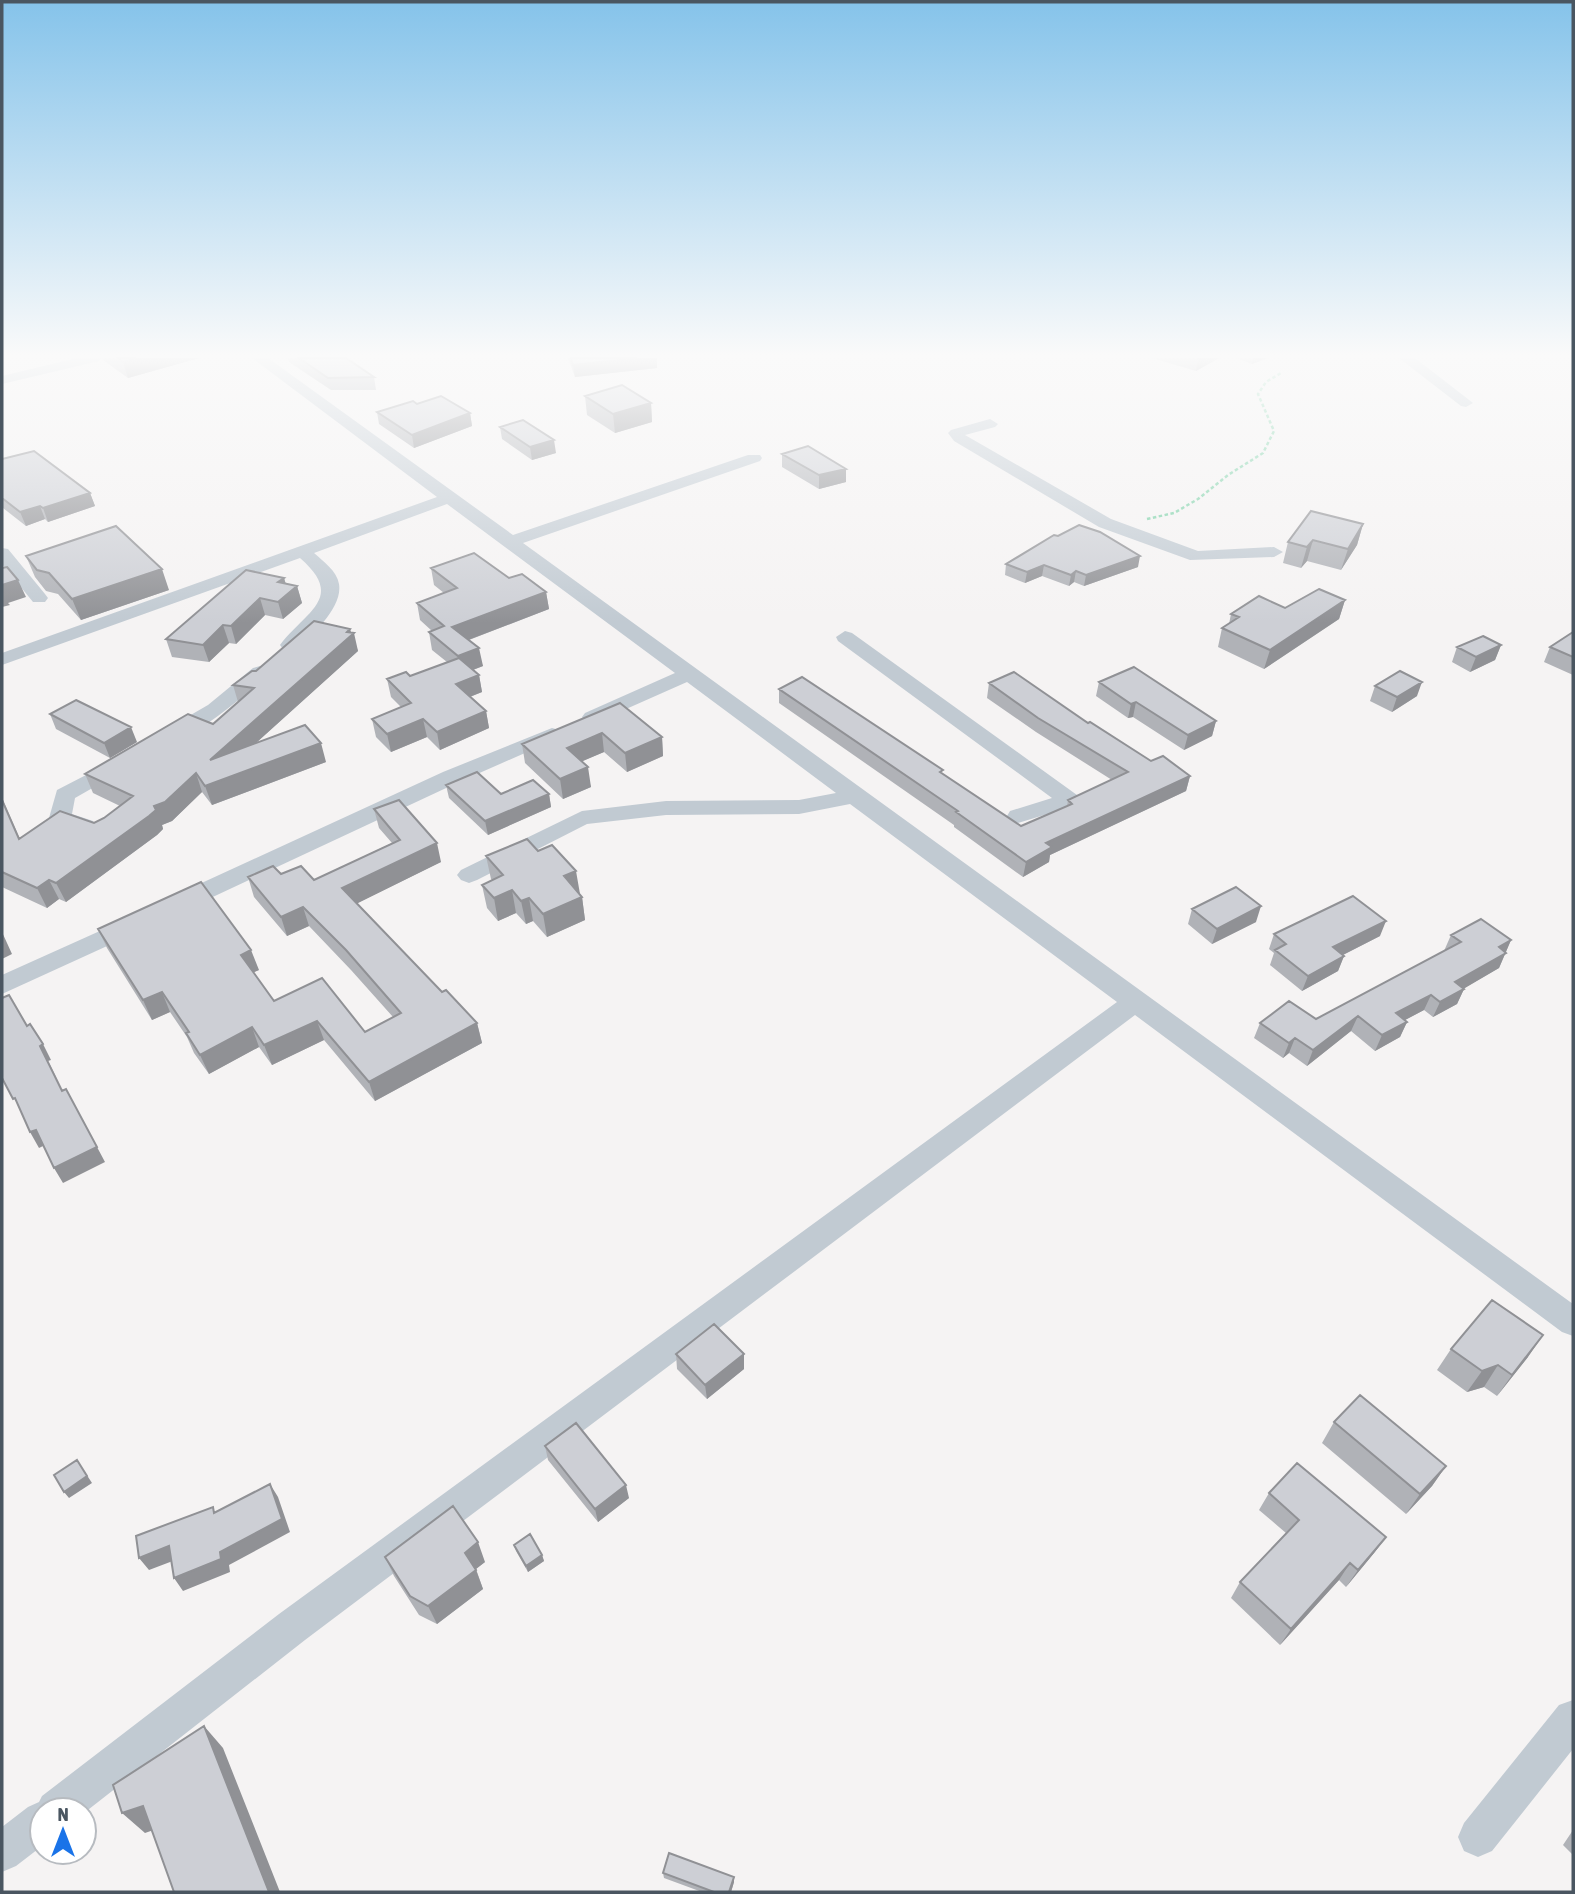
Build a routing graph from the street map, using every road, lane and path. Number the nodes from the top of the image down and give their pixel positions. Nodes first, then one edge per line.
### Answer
1 (380, 446) edge
2 (977, 446) edge
3 (1266, 446) edge
4 (754, 458) dead end
5 (450, 498) junction
6 (1105, 523) junction
7 (510, 542) junction
8 (303, 552) junction
9 (1274, 552) dead end
10 (2, 553) edge
11 (39, 598) dead end
12 (845, 637) dead end
13 (2, 659) edge
14 (689, 674) junction
15 (157, 743) edge
16 (134, 756) edge
17 (855, 796) junction
18 (1018, 816) dead end
19 (102, 831) edge
20 (469, 876) dead end
21 (2, 985) edge
22 (1136, 1001) junction
23 (1573, 1322) edge
24 (1573, 1719) edge
25 (74, 1796) edge
26 (28, 1832) edge
27 (1478, 1837) dead end
28 (2, 1852) edge

1 - 5 street
2 - 6 street
3 - 6 path
4 - 7 street
5 - 7 street
5 - 8 street
6 - 9 street
7 - 14 street
8 - 13 street
8 - 15 street
10 - 11 street
12 - 18 street
14 - 17 street
14 - 21 street
16 - 19 street
17 - 20 street
17 - 22 street
22 - 23 street
22 - 25 street
24 - 27 street
26 - 28 street

